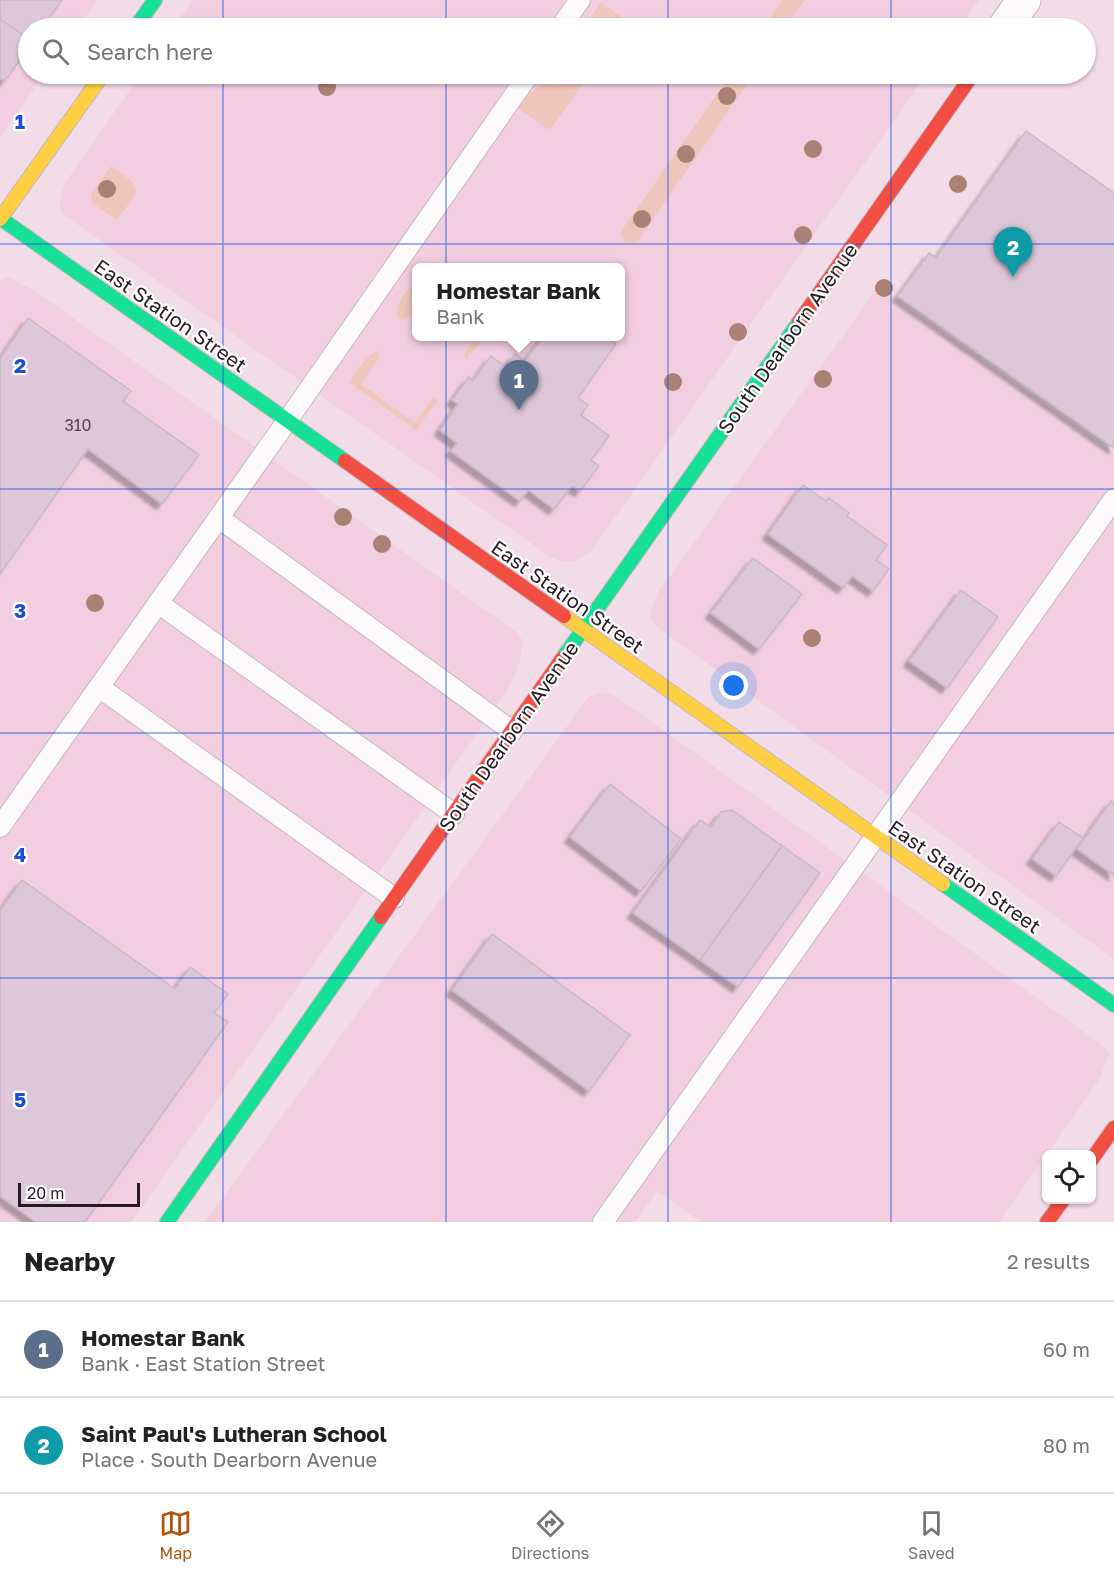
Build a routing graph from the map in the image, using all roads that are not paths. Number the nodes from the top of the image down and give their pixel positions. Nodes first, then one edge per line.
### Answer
1 (155, 0) edge
2 (580, 0) edge
3 (1024, 0) edge
4 (142, 18) edge
5 (567, 18) edge
6 (1011, 18) edge
7 (96, 84) edge
8 (522, 84) edge
9 (966, 84) edge
10 (0, 219) edge
11 (287, 421) junction
12 (1114, 499) edge
13 (219, 518) junction
14 (158, 603) junction
15 (583, 630) junction
16 (99, 687) junction
17 (512, 731) junction
18 (454, 814) junction
19 (0, 827) edge
20 (875, 836) junction
21 (394, 898) junction
22 (1114, 1005) edge
23 (1114, 1128) edge
24 (1096, 1154) edge
25 (1060, 1204) edge
26 (167, 1222) edge
27 (603, 1222) edge
28 (1047, 1222) edge

1 - 4 street
2 - 5 lane
3 - 6 street
7 - 10 street
8 - 11 lane
9 - 15 street, South Dearborn Avenue
10 - 11 street, East Station Street
11 - 13 lane
11 - 15 street, East Station Street
12 - 20 lane
13 - 14 lane
13 - 17 lane
14 - 16 lane
14 - 18 lane
15 - 17 street, South Dearborn Avenue
15 - 20 street, East Station Street
16 - 19 lane
16 - 21 lane
17 - 18 street, South Dearborn Avenue
18 - 21 street, South Dearborn Avenue
20 - 22 street, East Station Street
20 - 27 lane
21 - 26 street, South Dearborn Avenue
23 - 24 street
25 - 28 street

